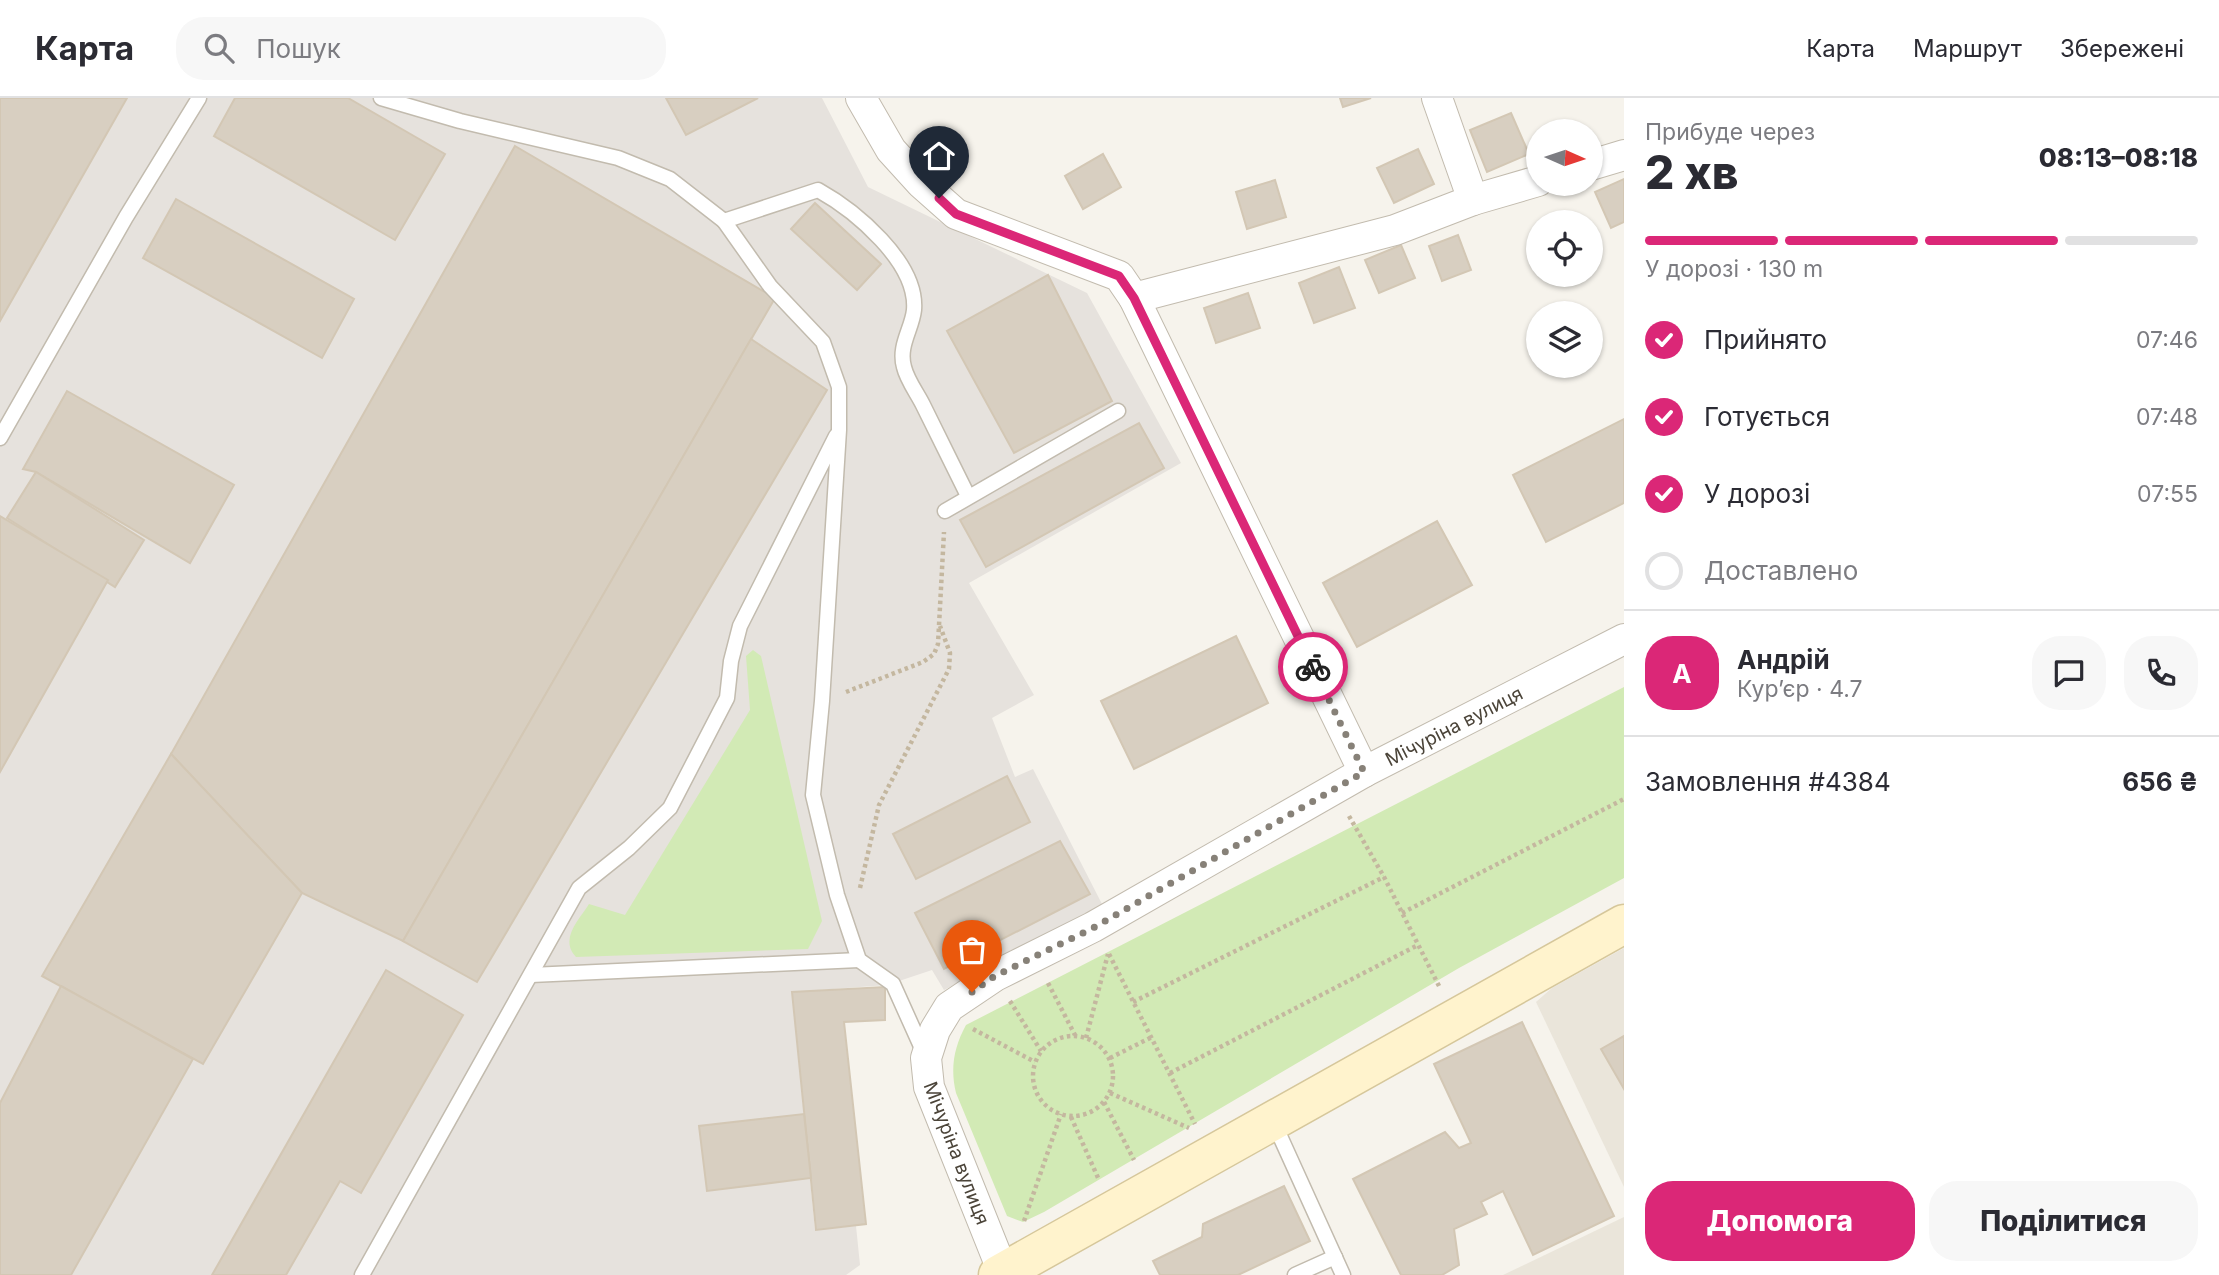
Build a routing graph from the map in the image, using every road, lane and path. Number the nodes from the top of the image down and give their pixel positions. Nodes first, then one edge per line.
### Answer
1 (199, 98) edge
2 (381, 98) edge
3 (861, 98) edge
4 (1437, 98) edge
5 (1624, 155) edge
6 (1603, 161) edge
7 (1526, 185) edge
8 (1473, 200) junction
9 (724, 221) junction
10 (1134, 298) junction
11 (1118, 411) dead end
12 (839, 430) junction
13 (0, 438) edge
14 (968, 496) junction
15 (945, 511) joint
16 (940, 626) junction
17 (1624, 639) edge
18 (822, 701) junction
19 (1364, 772) junction
20 (1334, 789) junction
21 (1624, 799) edge
22 (1384, 877) junction
23 (1402, 913) junction
24 (1624, 924) edge
25 (1093, 928) junction
26 (850, 930) junction
27 (1418, 945) junction
28 (1108, 953) junction
29 (1034, 957) junction
30 (859, 960) junction
31 (531, 975) junction
32 (995, 976) junction
33 (1133, 1002) junction
34 (949, 1007) junction
35 (1456, 1020) junction
36 (1075, 1035) junction
37 (1152, 1037) junction
38 (1086, 1038) junction
39 (1041, 1051) junction
40 (926, 1058) junction
41 (1110, 1058) junction
42 (1035, 1062) junction
43 (1170, 1073) junction
44 (1110, 1093) junction
45 (1104, 1101) junction
46 (1061, 1114) junction
47 (1071, 1117) junction
48 (1274, 1121) junction
49 (1149, 1189) junction
50 (1113, 1210) junction
51 (1335, 1257) junction
52 (1011, 1268) edge
53 (362, 1275) edge
54 (1296, 1275) edge
55 (1343, 1275) edge

1 - 13 lane
2 - 9 lane
3 - 10 street
4 - 8 street
5 - 6 street
7 - 8 street
8 - 10 street
9 - 12 lane
9 - 14 lane
10 - 19 street
11 - 14 lane
12 - 18 lane
12 - 31 lane
14 - 15 lane
15 - 16 path
16 - 18 path
16 - 26 path
17 - 19 street, Мічуріна вулиця
18 - 26 lane
19 - 20 street, Мічуріна вулиця
20 - 22 path
20 - 25 street, Мічуріна вулиця
21 - 23 path
22 - 23 path
22 - 33 path
23 - 27 path
24 - 35 street
25 - 28 path
25 - 29 street, Мічуріна вулиця
26 - 30 lane
27 - 35 path
27 - 43 path
28 - 33 path
28 - 38 path
29 - 32 street, Мічуріна вулиця
29 - 36 path
30 - 31 lane
30 - 40 lane
31 - 53 lane
32 - 34 street, Мічуріна вулиця
32 - 39 path
33 - 37 path
34 - 40 street, Мічуріна вулиця
34 - 42 path
35 - 48 street
36 - 38 path
36 - 39 path
37 - 41 path
37 - 43 path
38 - 41 path
39 - 42 path
40 - 52 street, Мічуріна вулиця
41 - 44 path
42 - 46 path
43 - 44 path
44 - 45 path
45 - 47 path
45 - 49 path
46 - 47 path
46 - 52 path
47 - 50 path
48 - 49 street
48 - 51 lane
49 - 50 street
50 - 52 street
51 - 54 lane
51 - 55 lane

